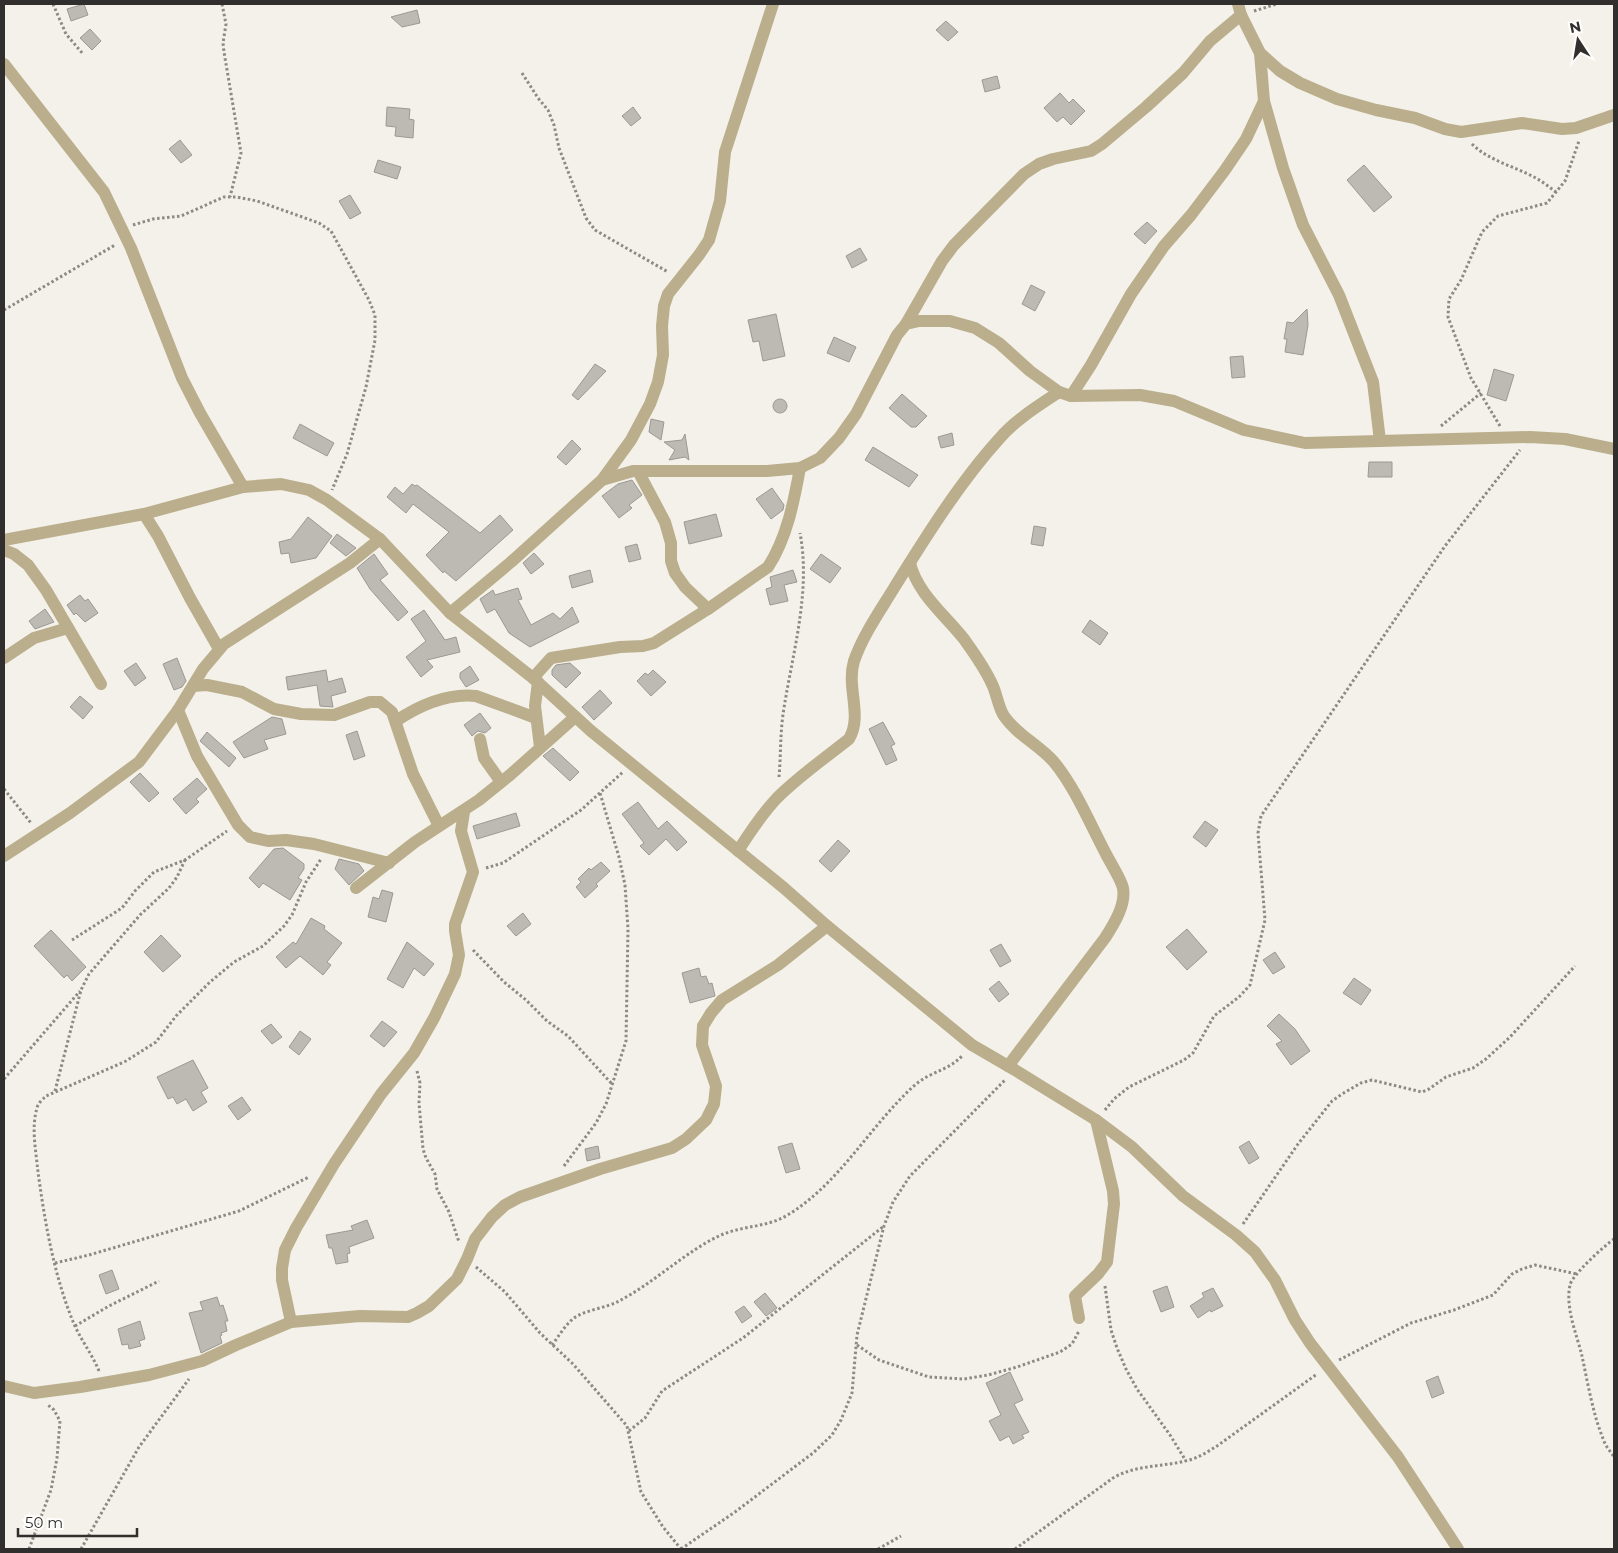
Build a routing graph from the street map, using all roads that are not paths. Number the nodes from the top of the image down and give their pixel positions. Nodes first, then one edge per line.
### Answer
1 (773, 4) edge
2 (1240, 10) edge
3 (1260, 53) junction
4 (4, 64) edge
5 (1264, 101) junction
6 (1614, 116) edge
7 (906, 324) junction
8 (1058, 392) junction
9 (1071, 396) junction
10 (1380, 441) junction
11 (1614, 450) edge
12 (800, 468) junction
13 (638, 471) junction
14 (602, 480) junction
15 (243, 487) junction
16 (144, 514) junction
17 (380, 539) junction
18 (4, 542) edge
19 (910, 563) junction
20 (708, 609) junction
21 (450, 613) junction
22 (68, 628) junction
23 (219, 649) junction
24 (4, 658) edge
25 (535, 680) junction
26 (101, 684) dead end
27 (193, 686) junction
28 (178, 710) junction
29 (575, 717) junction
30 (536, 718) junction
31 (396, 721) junction
32 (480, 739) dead end
33 (540, 747) junction
34 (501, 782) junction
35 (464, 812) junction
36 (439, 826) junction
37 (738, 851) junction
38 (4, 856) edge
39 (389, 863) junction
40 (356, 888) dead end
41 (828, 926) junction
42 (1012, 1068) junction
43 (1096, 1120) junction
44 (1079, 1318) road end
45 (291, 1322) junction
46 (4, 1386) edge
47 (1458, 1549) edge

1 - 14 street
2 - 3 street
2 - 7 street
3 - 5 street
3 - 6 street
4 - 15 street
5 - 9 street
5 - 10 street
7 - 8 street
7 - 12 street
8 - 9 street
8 - 19 street
9 - 10 street
10 - 11 street
12 - 13 street
12 - 20 street
13 - 14 street
13 - 20 street
14 - 21 street
15 - 16 street
15 - 17 street
16 - 18 street
16 - 23 street
17 - 21 street
17 - 23 street
18 - 22 street
19 - 37 street
19 - 42 street
20 - 25 street
21 - 25 street
22 - 24 street
22 - 26 street
23 - 27 street
25 - 29 street
25 - 30 street
27 - 28 street
27 - 31 street
28 - 38 street
28 - 39 street
29 - 33 street
29 - 37 street
30 - 31 street
30 - 33 street
31 - 36 street
32 - 34 street
33 - 34 street
34 - 35 street
35 - 36 street
35 - 45 street
36 - 39 street
37 - 41 street
39 - 40 street
41 - 42 street
41 - 45 street
42 - 43 street
43 - 44 street
43 - 47 street
45 - 46 street

